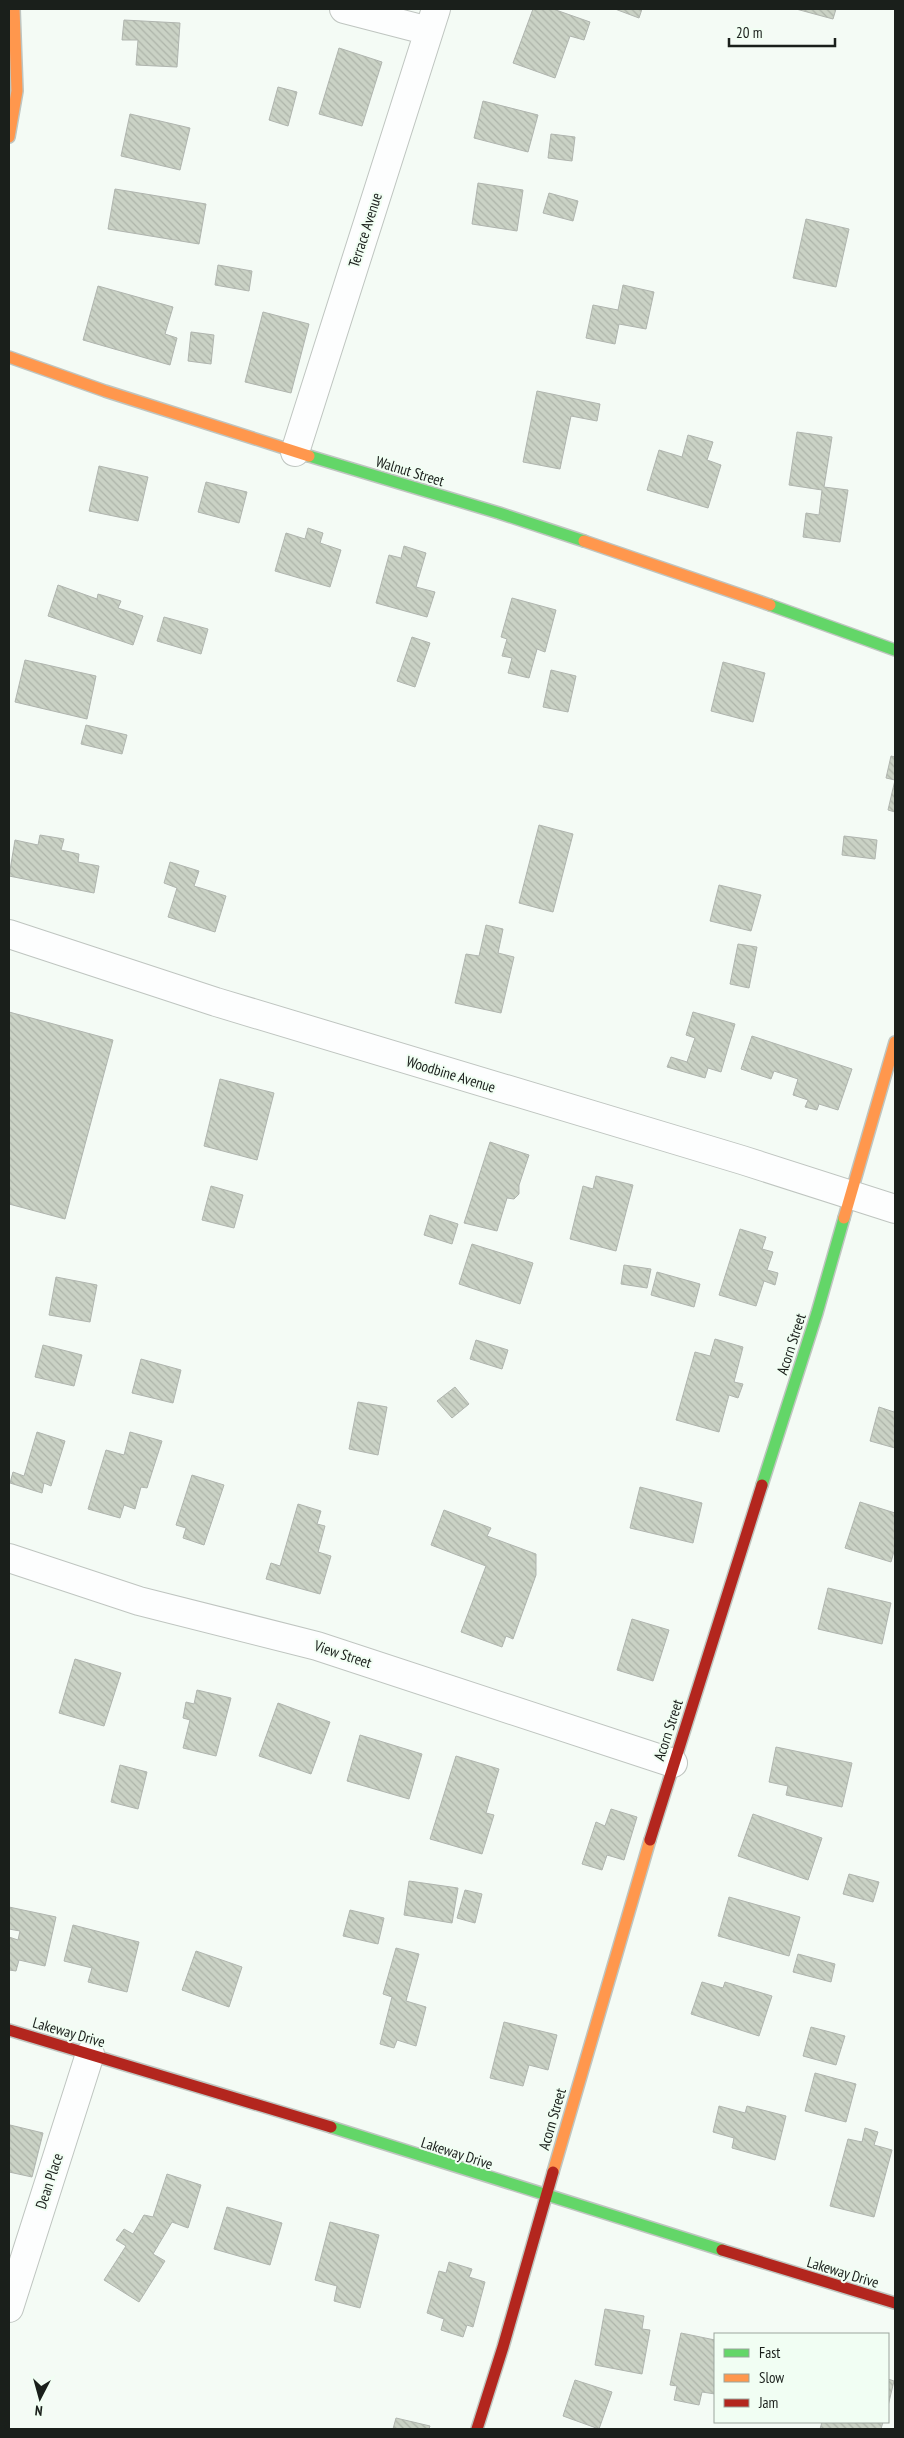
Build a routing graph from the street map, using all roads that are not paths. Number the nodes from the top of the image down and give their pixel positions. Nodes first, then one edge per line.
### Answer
1 (14, 9) edge
2 (344, 9) edge
3 (432, 20) edge
4 (9, 137) edge
5 (9, 357) edge
6 (294, 452) junction
7 (895, 650) edge
8 (9, 934) edge
9 (895, 1042) edge
10 (850, 1195) junction
11 (895, 1209) edge
12 (9, 1558) edge
13 (673, 1763) junction
14 (9, 2030) edge
15 (90, 2054) junction
16 (546, 2196) junction
17 (895, 2304) edge
18 (9, 2308) edge
19 (477, 2429) edge

1 - 4 street
2 - 3 street
3 - 6 street, Terrace Avenue
5 - 6 street, Walnut Street
6 - 7 street, Walnut Street
8 - 10 street, Woodbine Avenue
9 - 10 street, Acorn Street
10 - 11 street, Woodbine Avenue
10 - 13 street, Acorn Street
12 - 13 street, View Street
13 - 16 street, Acorn Street
14 - 15 street, Lakeway Drive
15 - 16 street, Lakeway Drive
15 - 18 street, Dean Place
16 - 17 street, Lakeway Drive
16 - 19 street, Acorn Street

